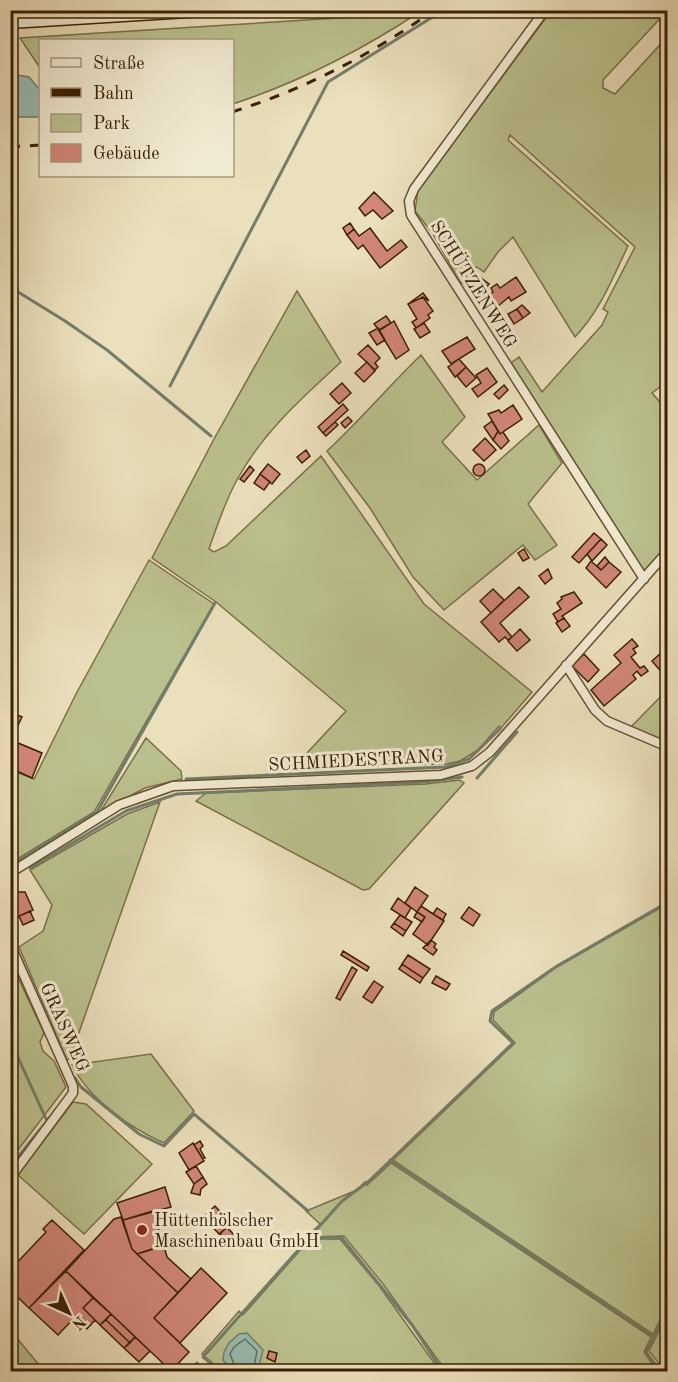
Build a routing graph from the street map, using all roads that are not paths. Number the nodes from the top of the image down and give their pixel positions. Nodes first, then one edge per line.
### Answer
1 (204, 10) edge
2 (545, 10) edge
3 (10, 22) edge
4 (668, 552) edge
5 (644, 579) junction
6 (566, 665) junction
7 (668, 747) edge
8 (10, 873) edge
9 (10, 944) edge
10 (10, 1178) edge

1 - 3 main road
2 - 5 street, SCHÜTZENWEG
4 - 5 street, SCHMIEDESTRANG
5 - 6 street, SCHMIEDESTRANG
6 - 7 street
6 - 8 street, SCHMIEDESTRANG
9 - 10 street, GRASWEG

